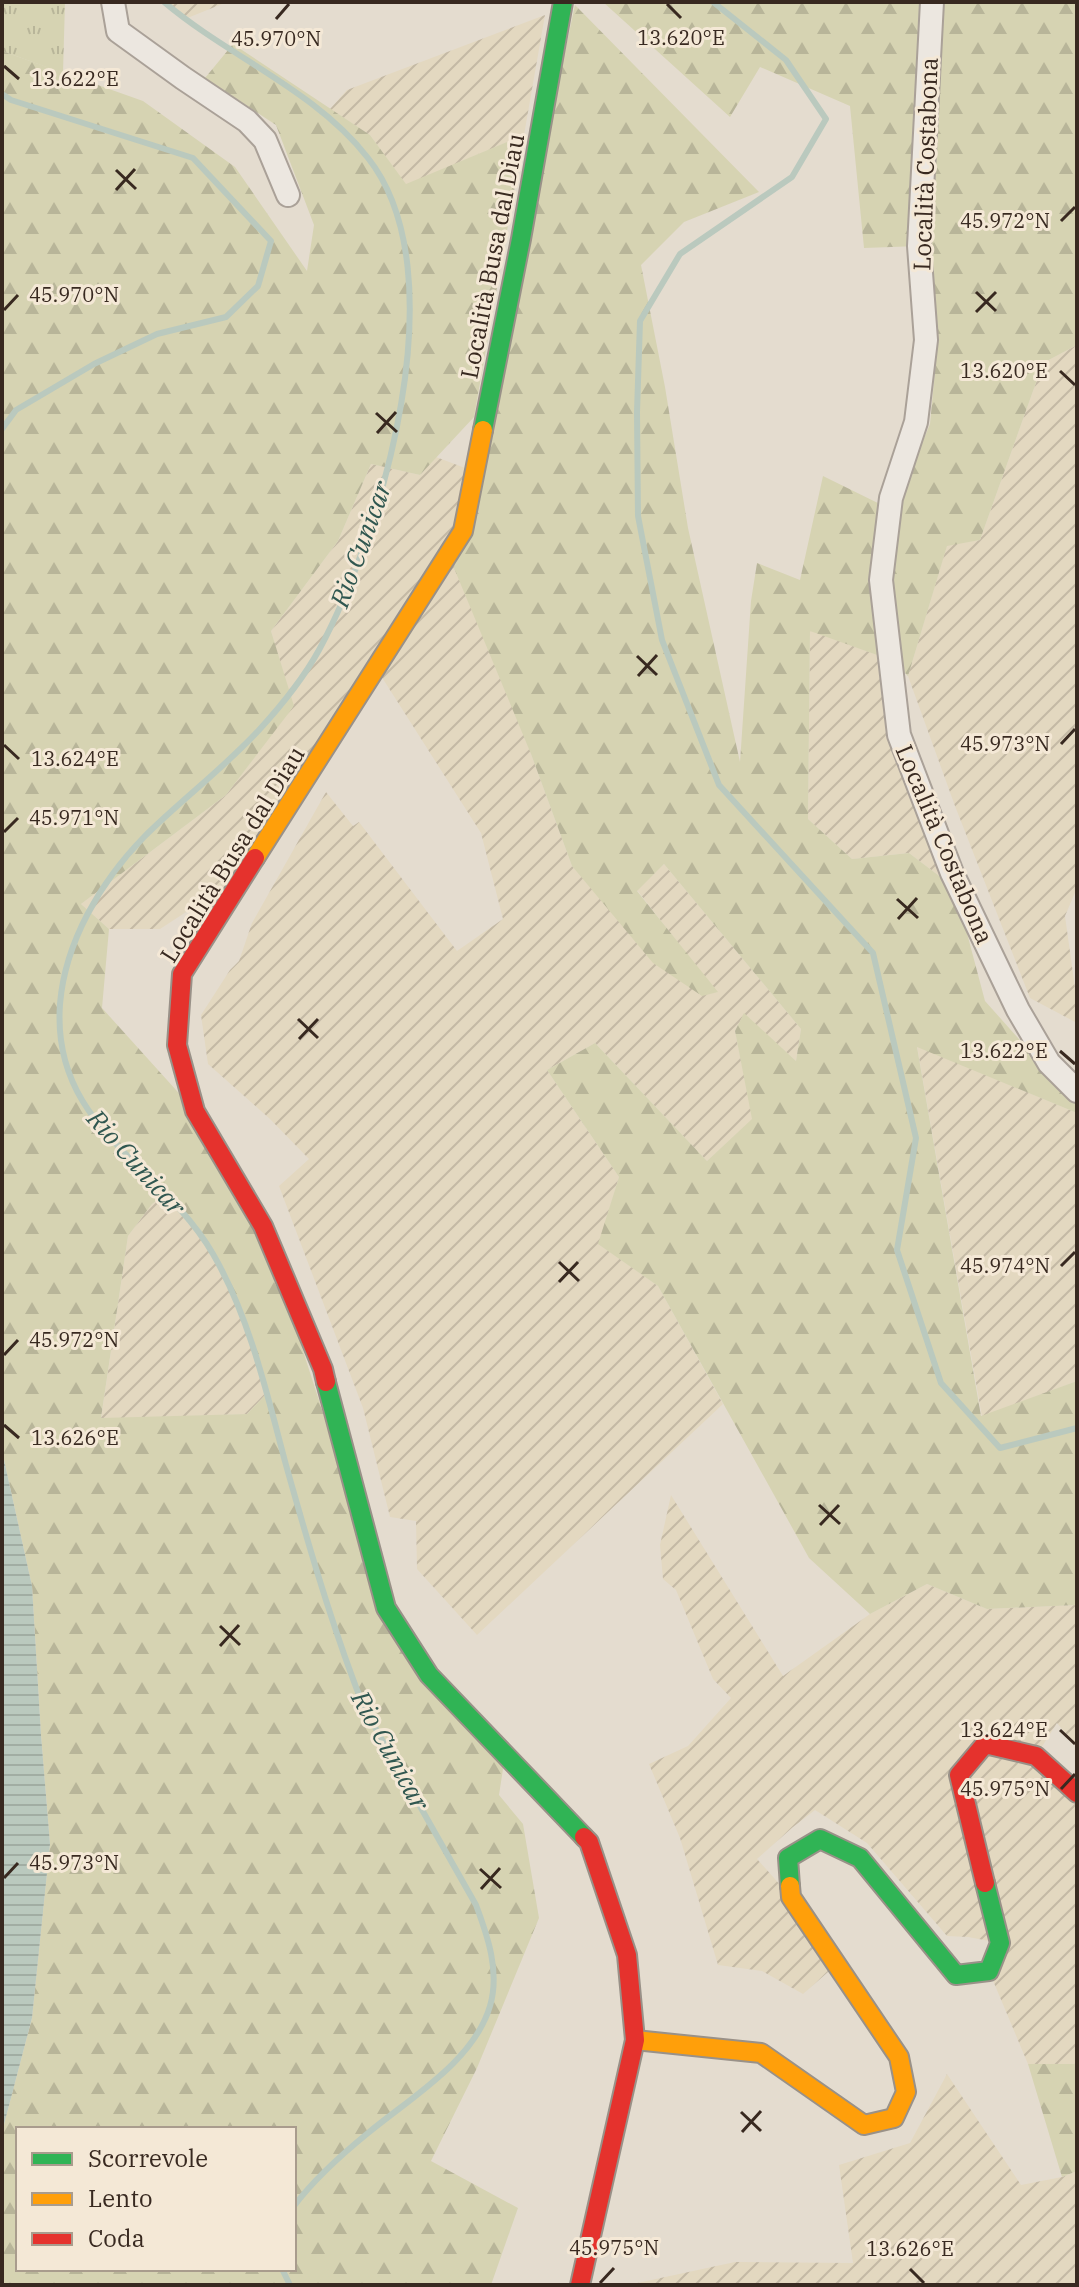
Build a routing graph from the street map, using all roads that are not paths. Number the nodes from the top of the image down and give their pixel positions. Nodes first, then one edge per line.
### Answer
1 (113, 2) edge
2 (563, 2) edge
3 (932, 2) edge
4 (288, 195) dead end
5 (1077, 1091) edge
6 (1077, 1793) edge
7 (635, 2040) junction
8 (580, 2285) edge

1 - 4 street
2 - 7 street, Località Busa dal Diau
3 - 5 street, Località Costabona
6 - 7 street
7 - 8 street, Località Busa dal Diau

